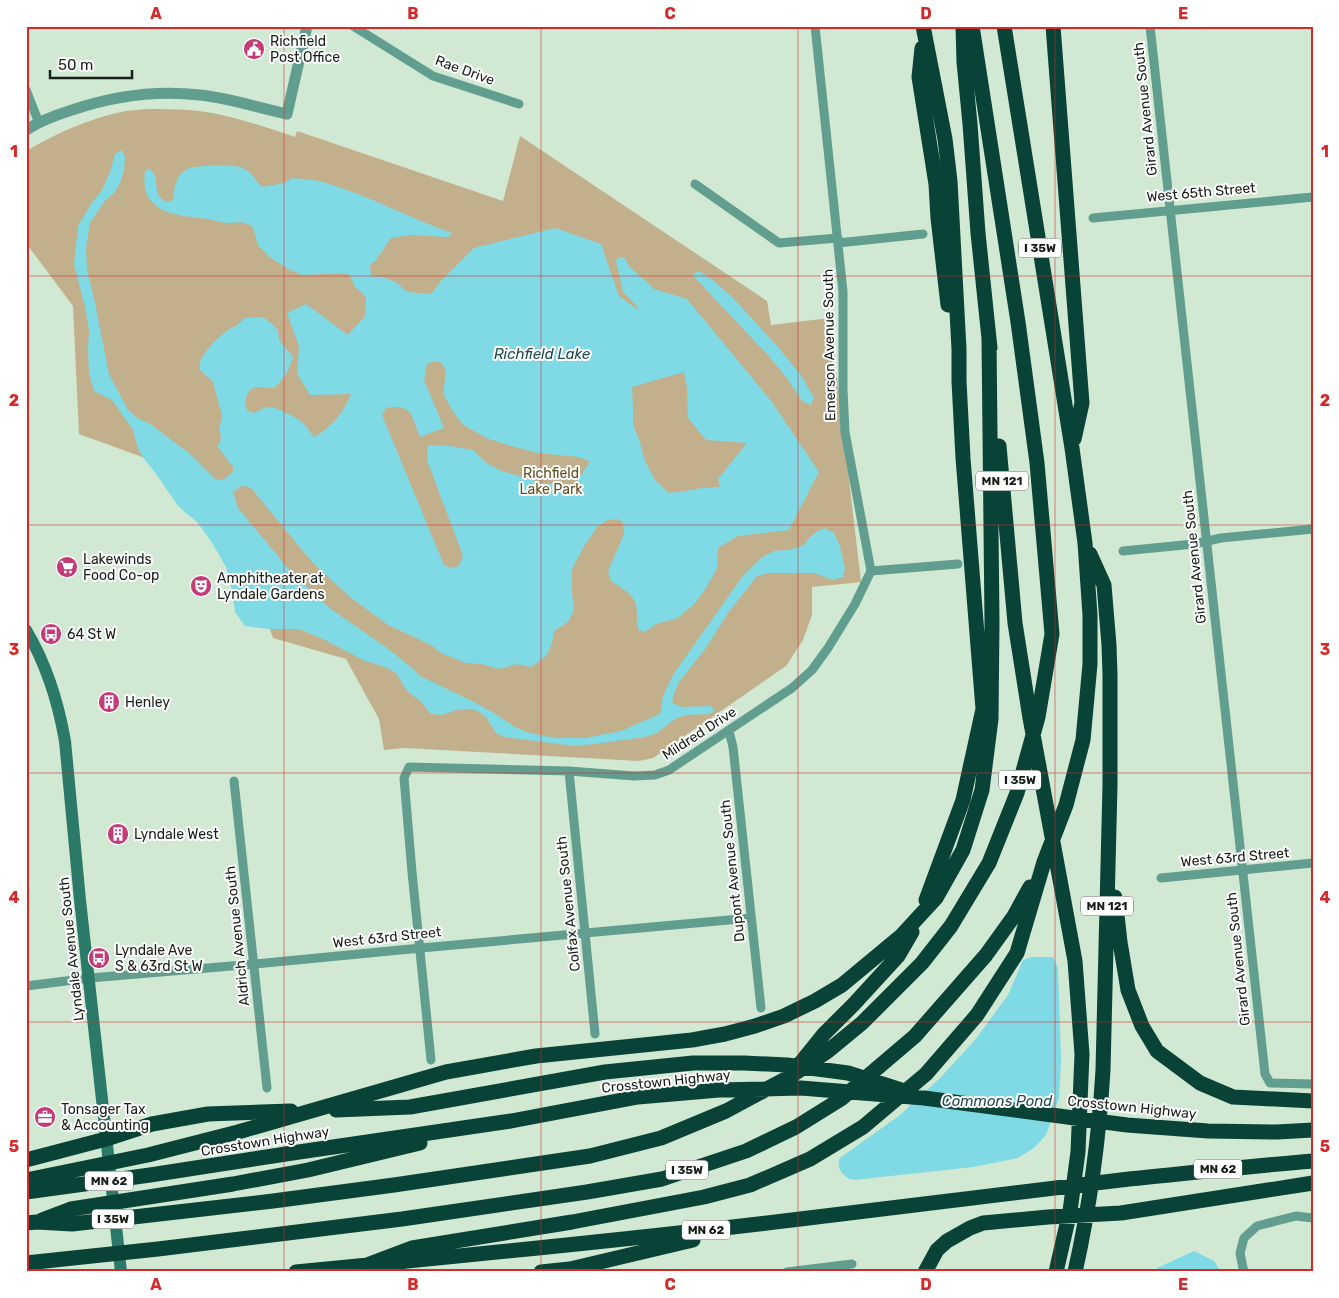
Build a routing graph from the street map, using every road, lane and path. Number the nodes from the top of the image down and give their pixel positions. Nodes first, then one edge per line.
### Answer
1 (307, 26) edge
2 (353, 26) edge
3 (815, 26) edge
4 (963, 26) edge
5 (972, 26) edge
6 (1004, 26) edge
7 (1053, 26) edge
8 (1150, 26) edge
9 (923, 29) edge
10 (26, 90) edge
11 (519, 104) dead end
12 (39, 123) junction
13 (26, 130) edge
14 (695, 184) dead end
15 (1313, 197) edge
16 (1170, 210) junction
17 (1093, 218) dead end
18 (923, 234) dead end
19 (838, 240) junction
20 (989, 339) junction
21 (1072, 448) junction
22 (1313, 529) edge
23 (1206, 541) junction
24 (1085, 543) junction
25 (1123, 551) dead end
26 (958, 564) dead end
27 (872, 572) junction
28 (26, 630) edge
29 (32, 650) edge
30 (729, 731) junction
31 (568, 772) junction
32 (234, 781) dead end
33 (1110, 786) junction
34 (1044, 862) junction
35 (1313, 864) edge
36 (1242, 870) junction
37 (1161, 878) dead end
38 (751, 918) junction
39 (585, 933) junction
40 (421, 948) junction
41 (254, 964) junction
42 (90, 978) junction
43 (26, 986) edge
44 (761, 1008) dead end
45 (596, 1034) dead end
46 (432, 1060) dead end
47 (791, 1076) junction
48 (1313, 1084) edge
49 (267, 1088) dead end
50 (924, 1098) junction
51 (1313, 1101) edge
52 (512, 1121) junction
53 (1313, 1130) edge
54 (106, 1139) junction
55 (26, 1160) edge
56 (1313, 1162) edge
57 (26, 1180) edge
58 (68, 1180) junction
59 (1313, 1183) edge
60 (26, 1192) edge
61 (71, 1216) junction
62 (1313, 1218) edge
63 (792, 1220) junction
64 (32, 1223) edge
65 (26, 1263) edge
66 (852, 1264) dead end
67 (367, 1265) junction
68 (121, 1272) edge
69 (296, 1272) edge
70 (541, 1272) edge
71 (787, 1272) edge
72 (925, 1272) edge
73 (1056, 1272) edge
74 (1075, 1272) edge
75 (1245, 1272) edge

1 - 12 street
2 - 11 street, Rae Drive
3 - 19 street, Emerson Avenue South
4 - 20 highway, MN 121
5 - 47 highway, I 35W
6 - 21 highway, I 35W
7 - 21 highway
8 - 16 street, Girard Avenue South
9 - 47 highway
10 - 12 street
12 - 13 street
14 - 19 street
15 - 16 street, West 65th Street
16 - 17 street, West 65th Street
16 - 23 street, Girard Avenue South
18 - 19 street
19 - 27 street, Emerson Avenue South
20 - 58 highway
20 - 73 highway, MN 121
21 - 24 highway, I 35W
22 - 23 street
23 - 25 street
23 - 36 street, Girard Avenue South
24 - 33 highway, MN 121
24 - 34 highway, I 35W
26 - 27 street
27 - 30 street, Mildred Drive
28 - 29 main road, Lyndale Avenue South
29 - 42 main road, Lyndale Avenue South
30 - 31 street, Mildred Drive
30 - 38 street, Dupont Avenue South
31 - 39 street, Colfax Avenue South
31 - 40 street, Mildred Drive
32 - 41 street, Aldrich Avenue South
33 - 51 highway
33 - 74 highway, MN 121
34 - 65 highway, I 35W
34 - 67 highway
35 - 36 street, West 63rd Street
36 - 37 street, West 63rd Street
36 - 48 street, Girard Avenue South
38 - 39 street, West 63rd Street
38 - 44 street, Dupont Avenue South
39 - 40 street, West 63rd Street
39 - 45 street, Colfax Avenue South
40 - 41 street, West 63rd Street
40 - 46 street
41 - 42 street, West 63rd Street
41 - 49 street, Aldrich Avenue South
42 - 43 street, West 63rd Street
42 - 54 main road, Lyndale Avenue South
47 - 61 highway, I 35W
50 - 52 highway, Crosstown Highway / MN 62
50 - 53 highway, Crosstown Highway / MN 62
50 - 54 highway
52 - 58 highway, Crosstown Highway / MN 62
52 - 61 highway
54 - 55 highway
54 - 68 main road, Lyndale Avenue South
56 - 63 highway, MN 62
57 - 58 highway
58 - 60 highway, Crosstown Highway / MN 62
59 - 72 highway
61 - 64 highway, I 35W
62 - 75 street
63 - 67 highway, MN 62
63 - 70 highway
66 - 71 street
67 - 69 highway, MN 62

